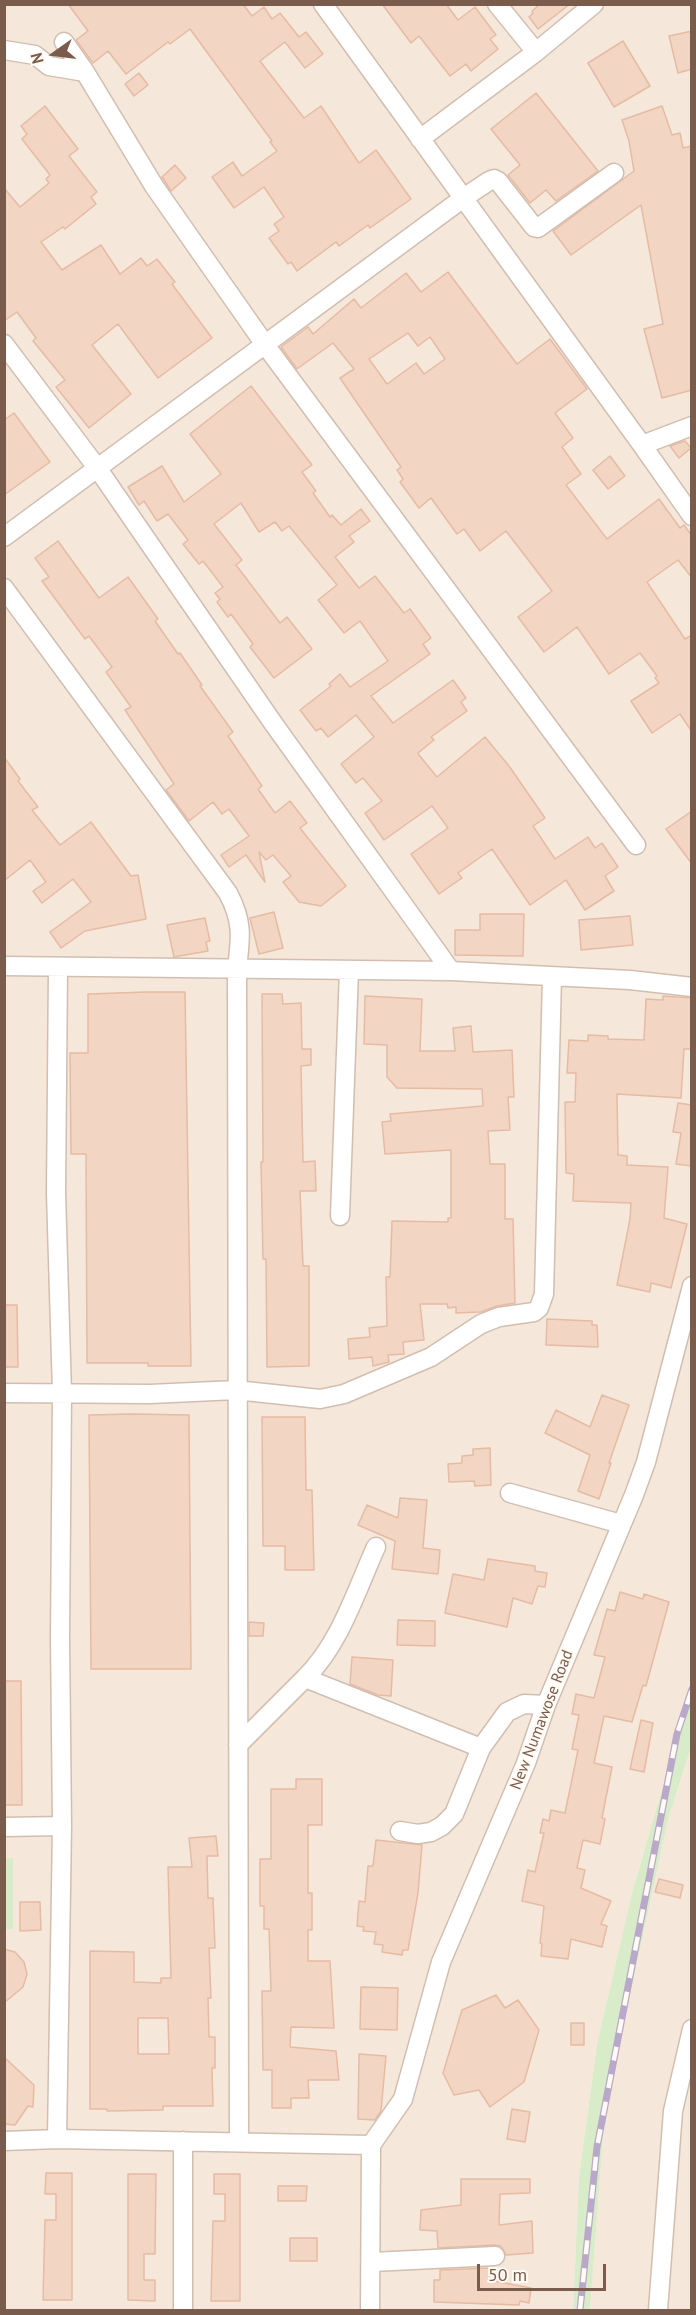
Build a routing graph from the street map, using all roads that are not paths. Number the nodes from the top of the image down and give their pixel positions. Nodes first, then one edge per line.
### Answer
1 (323, 4) edge
2 (497, 4) edge
3 (594, 4) edge
4 (63, 42) dead end
5 (4, 50) edge
6 (536, 52) junction
7 (85, 72) junction
8 (420, 140) junction
9 (614, 173) dead end
10 (462, 199) junction
11 (4, 344) edge
12 (266, 346) junction
13 (692, 426) edge
14 (642, 445) junction
15 (98, 469) junction
16 (692, 516) edge
17 (4, 537) edge
18 (4, 588) edge
19 (636, 845) dead end
20 (4, 966) edge
21 (58, 968) junction
22 (237, 968) junction
23 (349, 970) junction
24 (451, 971) junction
25 (552, 977) junction
26 (692, 987) edge
27 (340, 1216) dead end
28 (692, 1286) edge
29 (236, 1390) junction
30 (4, 1393) edge
31 (63, 1393) junction
32 (510, 1493) dead end
33 (621, 1524) junction
34 (376, 1547) dead end
35 (305, 1678) junction
36 (546, 1705) junction
37 (238, 1745) junction
38 (481, 1748) junction
39 (62, 1826) junction
40 (4, 1827) edge
41 (400, 1831) dead end
42 (692, 2029) edge
43 (57, 2139) junction
44 (4, 2141) edge
45 (183, 2141) junction
46 (239, 2142) junction
47 (371, 2145) junction
48 (495, 2256) dead end
49 (372, 2262) junction
50 (183, 2310) edge
51 (370, 2310) edge
52 (658, 2310) edge

1 - 8 street
2 - 6 street
3 - 6 street
4 - 7 street
5 - 7 street
6 - 8 street
7 - 12 street
8 - 10 street
9 - 10 street
10 - 12 street
10 - 14 street
11 - 15 street
12 - 15 street
12 - 19 street
13 - 14 street
14 - 16 street
15 - 17 street
15 - 24 street
18 - 22 street
20 - 21 street
21 - 22 street
21 - 31 street
22 - 23 street
22 - 29 street
23 - 24 street
23 - 27 street
24 - 25 street
25 - 26 street
25 - 29 street
28 - 33 street, New Numawose Road
29 - 31 street
29 - 37 street
30 - 31 street
31 - 39 street
32 - 33 street
33 - 36 street, New Numawose Road
34 - 35 street
35 - 37 street
35 - 38 street
36 - 38 street
36 - 47 street, New Numawose Road
37 - 46 street
38 - 41 street
39 - 40 street
39 - 43 street
42 - 52 street
43 - 44 street
43 - 45 street
45 - 46 street
45 - 50 street
46 - 47 street
47 - 49 street
48 - 49 street
49 - 51 street

